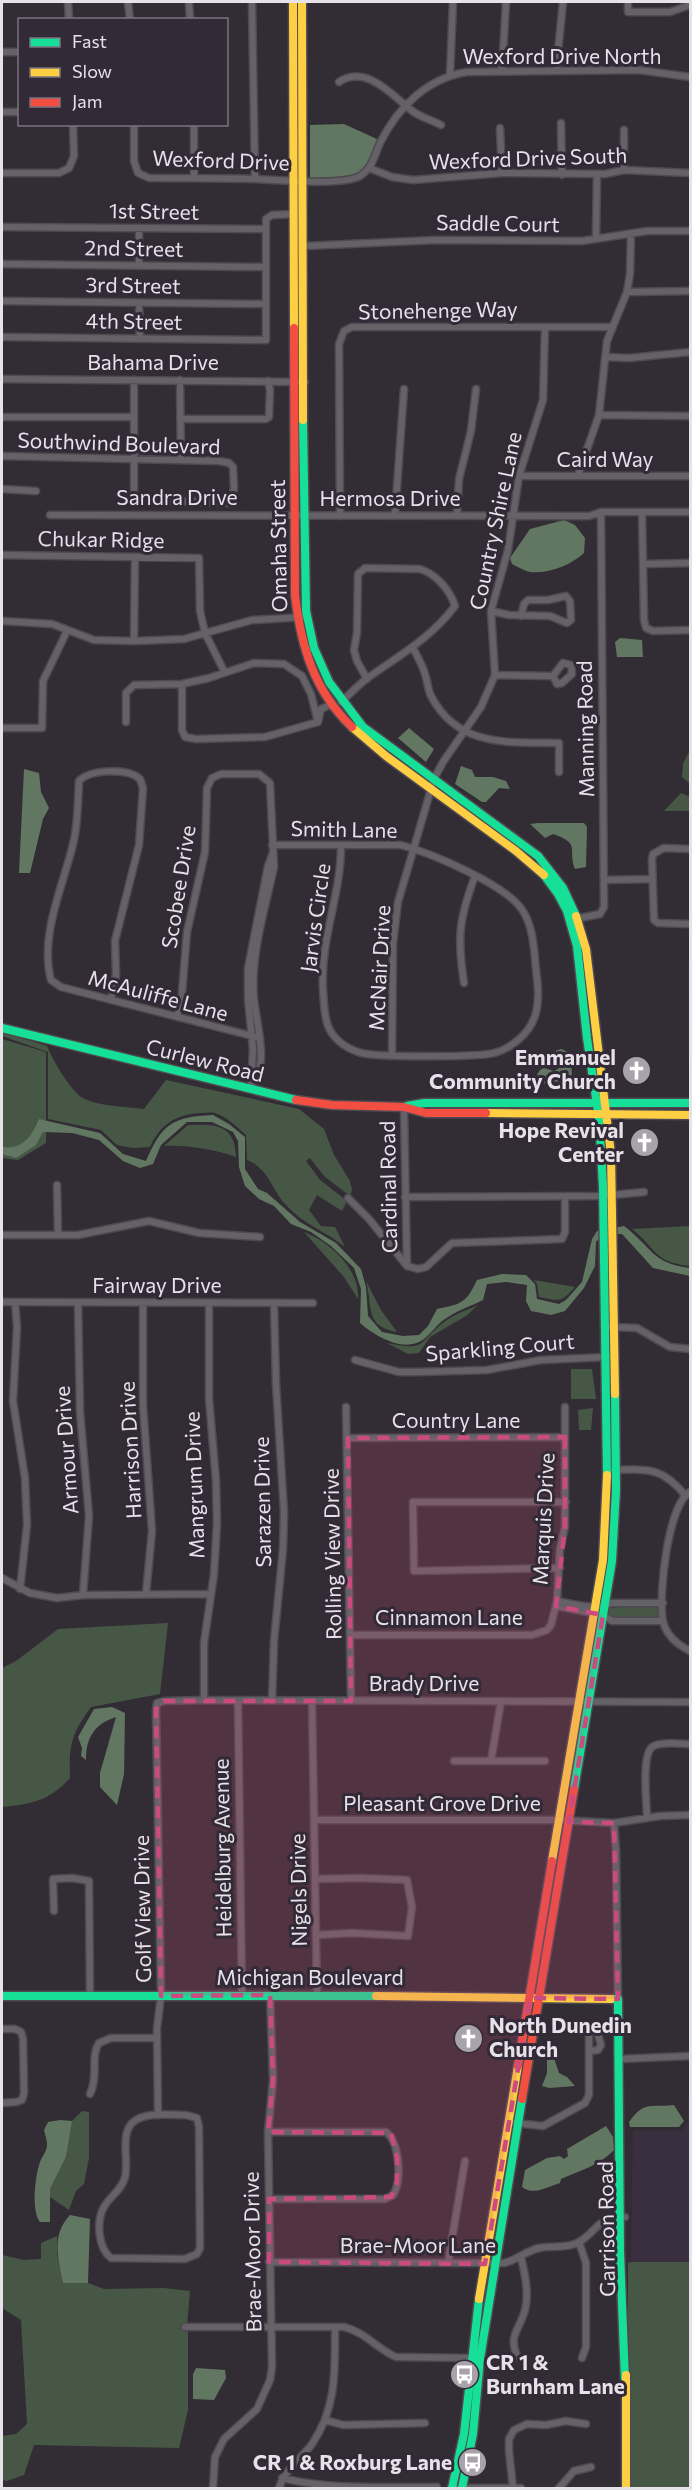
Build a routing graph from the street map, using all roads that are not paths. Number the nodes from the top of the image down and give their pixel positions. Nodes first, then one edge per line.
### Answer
1 (68, 2) edge
2 (128, 2) edge
3 (189, 2) edge
4 (252, 2) edge
5 (293, 2) edge
6 (302, 2) edge
7 (453, 2) edge
8 (506, 2) edge
9 (564, 2) edge
10 (628, 2) edge
11 (690, 5) edge
12 (69, 18) edge
13 (130, 18) edge
14 (190, 18) edge
15 (2, 52) edge
16 (18, 52) edge
17 (502, 71) junction
18 (556, 71) junction
19 (450, 75) junction
20 (690, 77) edge
21 (339, 82) dead end
22 (407, 104) junction
23 (2, 112) edge
24 (18, 112) edge
25 (561, 123) dead end
26 (441, 125) dead end
27 (73, 126) edge
28 (134, 126) edge
29 (194, 126) edge
30 (500, 128) dead end
31 (624, 130) dead end
32 (369, 168) junction
33 (624, 170) junction
34 (2, 173) edge
35 (501, 173) junction
36 (690, 173) edge
37 (597, 174) junction
38 (562, 175) junction
39 (194, 178) junction
40 (255, 179) junction
41 (299, 181) junction
42 (294, 214) junction
43 (2, 227) edge
44 (139, 228) junction
45 (266, 229) junction
46 (690, 231) edge
47 (630, 234) junction
48 (596, 238) junction
49 (304, 246) junction
50 (2, 264) edge
51 (139, 266) junction
52 (266, 267) junction
53 (690, 291) edge
54 (627, 292) junction
55 (2, 301) edge
56 (140, 303) junction
57 (265, 304) junction
58 (545, 327) junction
59 (611, 327) junction
60 (2, 337) edge
61 (140, 339) junction
62 (690, 352) edge
63 (605, 357) junction
64 (2, 379) edge
65 (134, 380) junction
66 (180, 380) junction
67 (268, 381) junction
68 (300, 382) junction
69 (404, 388) dead end
70 (476, 389) dead end
71 (599, 415) junction
72 (690, 416) edge
73 (2, 417) edge
74 (134, 417) junction
75 (181, 418) junction
76 (2, 456) edge
77 (134, 459) junction
78 (181, 460) junction
79 (578, 475) junction
80 (519, 476) junction
81 (690, 476) edge
82 (2, 489) edge
83 (36, 490) dead end
84 (232, 503) junction
85 (600, 512) junction
86 (642, 512) junction
87 (690, 512) edge
88 (50, 515) dead end
89 (242, 515) junction
90 (300, 515) junction
91 (395, 515) junction
92 (457, 515) junction
93 (513, 515) junction
94 (340, 516) junction
95 (2, 555) edge
96 (135, 557) junction
97 (690, 563) edge
98 (644, 564) junction
99 (491, 610) junction
100 (521, 616) junction
101 (301, 617) junction
102 (2, 621) edge
103 (690, 630) edge
104 (67, 631) junction
105 (205, 633) junction
106 (134, 641) junction
107 (413, 648) junction
108 (224, 671) junction
109 (495, 675) junction
110 (553, 676) dead end
111 (367, 679) junction
112 (182, 684) junction
113 (341, 702) junction
114 (330, 705) junction
115 (126, 722) dead end
116 (318, 722) junction
117 (2, 728) edge
118 (464, 731) junction
119 (559, 772) dead end
120 (434, 779) junction
121 (431, 789) junction
122 (272, 845) junction
123 (341, 846) junction
124 (413, 849) junction
125 (690, 849) edge
126 (476, 876) junction
127 (652, 879) junction
128 (604, 880) junction
129 (574, 919) junction
130 (690, 924) edge
131 (464, 983) dead end
132 (111, 1000) junction
133 (177, 1017) junction
134 (2, 1028) edge
135 (256, 1038) junction
136 (392, 1055) junction
137 (251, 1088) junction
138 (690, 1103) edge
139 (404, 1107) junction
140 (601, 1107) junction
141 (619, 1114) junction
142 (690, 1115) edge
143 (612, 1177) junction
144 (57, 1185) dead end
145 (644, 1192) dead end
146 (608, 1195) junction
147 (405, 1197) junction
148 (565, 1197) junction
149 (348, 1198) dead end
150 (2, 1235) edge
151 (58, 1235) junction
152 (260, 1237) dead end
153 (407, 1266) junction
154 (2, 1302) edge
155 (15, 1302) junction
156 (78, 1303) junction
157 (143, 1303) junction
158 (209, 1303) junction
159 (274, 1303) junction
160 (313, 1303) dead end
161 (609, 1327) junction
162 (690, 1349) edge
163 (609, 1357) junction
164 (355, 1359) dead end
165 (346, 1407) dead end
166 (565, 1407) dead end
167 (565, 1437) junction
168 (348, 1438) junction
169 (611, 1470) junction
170 (688, 1493) edge
171 (566, 1502) junction
172 (560, 1568) junction
173 (2, 1578) edge
174 (20, 1589) junction
175 (83, 1594) junction
176 (146, 1594) junction
177 (211, 1594) junction
178 (663, 1603) junction
179 (556, 1604) junction
180 (600, 1610) junction
181 (663, 1621) junction
182 (547, 1630) joint
183 (350, 1635) junction
184 (690, 1651) edge
185 (204, 1701) junction
186 (238, 1701) junction
187 (272, 1701) junction
188 (312, 1701) junction
189 (351, 1701) junction
190 (501, 1701) junction
191 (585, 1701) junction
192 (690, 1702) edge
193 (158, 1703) joint
194 (690, 1744) edge
195 (454, 1761) dead end
196 (490, 1761) junction
197 (545, 1761) dead end
198 (690, 1815) edge
199 (647, 1818) junction
200 (314, 1820) junction
201 (565, 1821) junction
202 (614, 1823) junction
203 (316, 1879) junction
204 (54, 1911) dead end
205 (316, 1935) junction
206 (242, 1995) junction
207 (270, 1995) junction
208 (318, 1995) junction
209 (2, 1996) edge
210 (90, 1996) junction
211 (160, 1996) junction
212 (535, 1998) junction
213 (618, 1999) junction
214 (2, 2030) edge
215 (157, 2038) junction
216 (589, 2051) dead end
217 (690, 2056) edge
218 (619, 2059) junction
219 (90, 2094) dead end
220 (2, 2103) edge
221 (158, 2115) junction
222 (513, 2122) junction
223 (268, 2132) junction
224 (465, 2161) dead end
225 (269, 2199) junction
226 (622, 2217) junction
227 (579, 2242) junction
228 (521, 2258) junction
229 (269, 2262) junction
230 (448, 2263) junction
231 (490, 2264) junction
232 (185, 2327) dead end
233 (335, 2327) junction
234 (271, 2328) junction
235 (517, 2356) dead end
236 (582, 2358) dead end
237 (475, 2359) junction
238 (326, 2420) junction
239 (425, 2423) dead end
240 (586, 2424) dead end
241 (591, 2467) dead end
242 (282, 2478) junction
243 (437, 2487) edge
244 (213, 2488) edge
245 (279, 2488) edge
246 (452, 2488) edge
247 (462, 2488) edge
248 (513, 2488) edge
249 (521, 2488) edge
250 (559, 2488) edge
251 (626, 2488) edge

1 - 12 street
2 - 13 street
3 - 14 street
4 - 40 street
5 - 41 main road, Omaha Street
6 - 41 main road, Omaha Street
7 - 19 street
8 - 17 street
9 - 18 street
10 - 11 street
15 - 16 street
17 - 18 street, Wexford Drive North
17 - 19 street, Wexford Drive North
18 - 20 street, Wexford Drive North
19 - 22 street, Wexford Drive North
21 - 22 street
22 - 26 street
22 - 32 street, Wexford Drive North
23 - 24 street
25 - 38 street
27 - 34 street
28 - 39 street, Wexford Drive
29 - 39 street
30 - 35 street
31 - 33 street
32 - 35 street, Wexford Drive South
32 - 41 street
33 - 36 street, Wexford Drive South
33 - 37 street, Wexford Drive South
35 - 38 street, Wexford Drive South
37 - 38 street, Wexford Drive South
37 - 48 street
39 - 40 street, Wexford Drive
40 - 41 street, Wexford Drive
41 - 42 main road, Omaha Street
41 - 49 main road, Omaha Street
42 - 45 street
42 - 68 main road, Omaha Street
43 - 44 street, 1st Street
44 - 45 street, 1st Street
44 - 51 street
45 - 52 street
46 - 47 street, Saddle Court
47 - 48 street, Saddle Court
47 - 54 street
48 - 49 street, Saddle Court
49 - 68 main road, Omaha Street
50 - 51 street, 2nd Street
51 - 52 street, 2nd Street
52 - 57 street
53 - 54 street
54 - 59 street
55 - 56 street, 3rd Street
56 - 57 street, 3rd Street
56 - 61 street
57 - 61 street, 4th Street
58 - 59 street, Stonehenge Way
58 - 80 street, Country Shire Lane
58 - 94 street, Stonehenge Way
59 - 63 street
60 - 61 street, 4th Street
62 - 63 street
63 - 71 street
64 - 65 street, Bahama Drive
65 - 66 street, Bahama Drive
65 - 74 street
66 - 67 street, Bahama Drive
66 - 75 street
67 - 68 street, Bahama Drive
67 - 75 street
68 - 90 main road, Omaha Street
69 - 91 street
70 - 92 street
71 - 72 street
71 - 79 street
73 - 74 street
74 - 77 street
75 - 78 street
76 - 77 street, Southwind Boulevard
77 - 78 street, Southwind Boulevard
77 - 84 street
78 - 84 street, Southwind Boulevard
79 - 80 street, Caird Way
79 - 81 street, Caird Way
80 - 93 street, Country Shire Lane
82 - 83 street
84 - 89 street
85 - 86 street, Hermosa Drive
85 - 93 street, Hermosa Drive
85 - 128 street, Manning Road
86 - 87 street, Hermosa Drive
86 - 98 street
88 - 89 street, Sandra Drive
89 - 90 street, Sandra Drive
90 - 94 street, Hermosa Drive
90 - 101 main road, Omaha Street
91 - 92 street, Hermosa Drive
91 - 94 street, Hermosa Drive
92 - 93 street, Hermosa Drive
93 - 99 street, Country Shire Lane
95 - 96 street, Chukar Ridge
96 - 105 street, Chukar Ridge
96 - 106 street
97 - 98 street
98 - 103 street
99 - 100 street
99 - 109 street, Country Shire Lane
100 - 100 street
101 - 105 street
101 - 113 main road, Omaha Street
101 - 114 main road, Omaha Street
102 - 104 street
104 - 106 street
104 - 117 street
105 - 106 street
105 - 108 street
107 - 111 street
107 - 111 street
107 - 118 street
108 - 112 street
108 - 116 street
109 - 110 street
109 - 118 street, Country Shire Lane
111 - 113 street
112 - 115 street
112 - 116 street
113 - 120 main road, Omaha Street
114 - 116 street
114 - 121 main road, Omaha Street
118 - 119 street
118 - 120 street, Country Shire Lane
120 - 121 street, Smith Lane
120 - 129 main road, Omaha Street
121 - 124 street, Smith Lane
121 - 129 main road, Omaha Street
122 - 123 street, Smith Lane
122 - 133 street, Scobee Drive
122 - 135 street
123 - 124 street, Smith Lane
123 - 136 street, Jarvis Circle
124 - 126 street, Jarvis Circle
124 - 136 street, McNair Drive
125 - 127 street
126 - 131 street
126 - 136 street, Jarvis Circle
127 - 128 street
127 - 130 street
128 - 129 street, Manning Road
129 - 140 main road, Omaha Street
129 - 140 main road, Omaha Street
132 - 132 street, McAuliffe Lane
132 - 133 street, McAuliffe Lane
133 - 135 street, McAuliffe Lane
134 - 137 main road, Curlew Road
135 - 137 street
137 - 139 main road, Curlew Road
138 - 140 main road, Curlew Road
139 - 140 main road, Curlew Road
139 - 140 main road, Curlew Road
139 - 147 street, Cardinal Road
140 - 141 main road, Curlew Road
140 - 143 main road, Omaha Street
140 - 146 main road, Omaha Street
141 - 142 main road, Curlew Road
141 - 143 main road
143 - 146 main road, Omaha Street
144 - 151 street
145 - 146 street
146 - 148 street
146 - 161 main road
146 - 161 main road, Omaha Street
147 - 148 street
147 - 153 street, Cardinal Road
148 - 153 street
149 - 153 street
150 - 151 street
151 - 152 street
154 - 155 street, Fairway Drive
155 - 156 street, Fairway Drive
155 - 174 street
156 - 157 street, Fairway Drive
156 - 175 street, Armour Drive
157 - 158 street, Fairway Drive
157 - 176 street, Harrison Drive
158 - 159 street, Fairway Drive
158 - 177 street, Mangrum Drive
159 - 160 street, Fairway Drive
159 - 187 street, Sarazen Drive
161 - 162 street
161 - 163 main road
163 - 164 street, Sparkling Court
163 - 169 main road
165 - 168 street, Rolling View Drive
166 - 167 street, Marquis Drive
167 - 168 street, Country Lane
167 - 171 street, Marquis Drive
168 - 183 street, Rolling View Drive
169 - 170 street
169 - 180 main road
170 - 178 street
171 - 172 street, Marquis Drive
171 - 172 street
172 - 179 street, Marquis Drive
173 - 174 street
174 - 175 street
175 - 176 street
176 - 177 street
177 - 185 street, Mangrum Drive
178 - 180 street
178 - 181 street
179 - 180 street
179 - 182 street, Marquis Drive
180 - 181 street
180 - 191 main road
181 - 184 street
182 - 183 street, Cinnamon Lane
183 - 189 street, Rolling View Drive
185 - 186 street, Brady Drive
185 - 193 street, Brady Drive
186 - 187 street, Brady Drive
186 - 206 street, Heidelburg Avenue
187 - 188 street, Brady Drive
188 - 189 street, Brady Drive
188 - 200 street, Nigels Drive
189 - 190 street, Brady Drive
190 - 191 street, Brady Drive
190 - 196 street
191 - 192 street, Brady Drive
191 - 201 main road
193 - 211 street, Golf View Drive
194 - 199 street
195 - 196 street
196 - 197 street
198 - 199 street, Pleasant Grove Drive
199 - 202 street, Pleasant Grove Drive
200 - 201 street, Pleasant Grove Drive
200 - 203 street, Nigels Drive
201 - 202 street, Pleasant Grove Drive
201 - 212 main road
202 - 213 street, Garrison Road
203 - 205 street, Nigels Drive
203 - 205 street
204 - 210 street
205 - 208 street, Nigels Drive
206 - 207 main road, Michigan Boulevard
206 - 211 main road, Michigan Boulevard
207 - 208 main road, Michigan Boulevard
207 - 223 street, Brae-Moor Drive
208 - 212 main road, Michigan Boulevard
209 - 210 main road, Michigan Boulevard
210 - 211 main road, Michigan Boulevard
211 - 215 street, Golf View Drive
212 - 213 main road, Michigan Boulevard
212 - 222 main road
213 - 218 main road, Garrison Road
214 - 220 street
215 - 219 street
215 - 221 street, Golf View Drive
216 - 222 street
217 - 218 street
218 - 226 main road, Garrison Road
221 - 221 street
222 - 231 main road
223 - 225 street, Brae-Moor Drive
223 - 225 street
224 - 230 street
225 - 229 street, Brae-Moor Drive
226 - 227 street
226 - 251 main road, Garrison Road
227 - 228 street, Brae-Moor Lane
227 - 236 street
228 - 231 street, Brae-Moor Lane
228 - 235 street
229 - 230 street, Brae-Moor Lane
229 - 234 street, Brae-Moor Drive
230 - 231 street, Brae-Moor Lane
231 - 237 main road
232 - 234 street
233 - 234 street
233 - 237 street
233 - 238 street
234 - 244 street, Brae-Moor Drive
237 - 246 main road
237 - 247 main road
238 - 239 street
238 - 242 street
240 - 248 street
241 - 250 street
242 - 243 street
242 - 245 street
246 - 247 street
247 - 248 street
248 - 249 street

